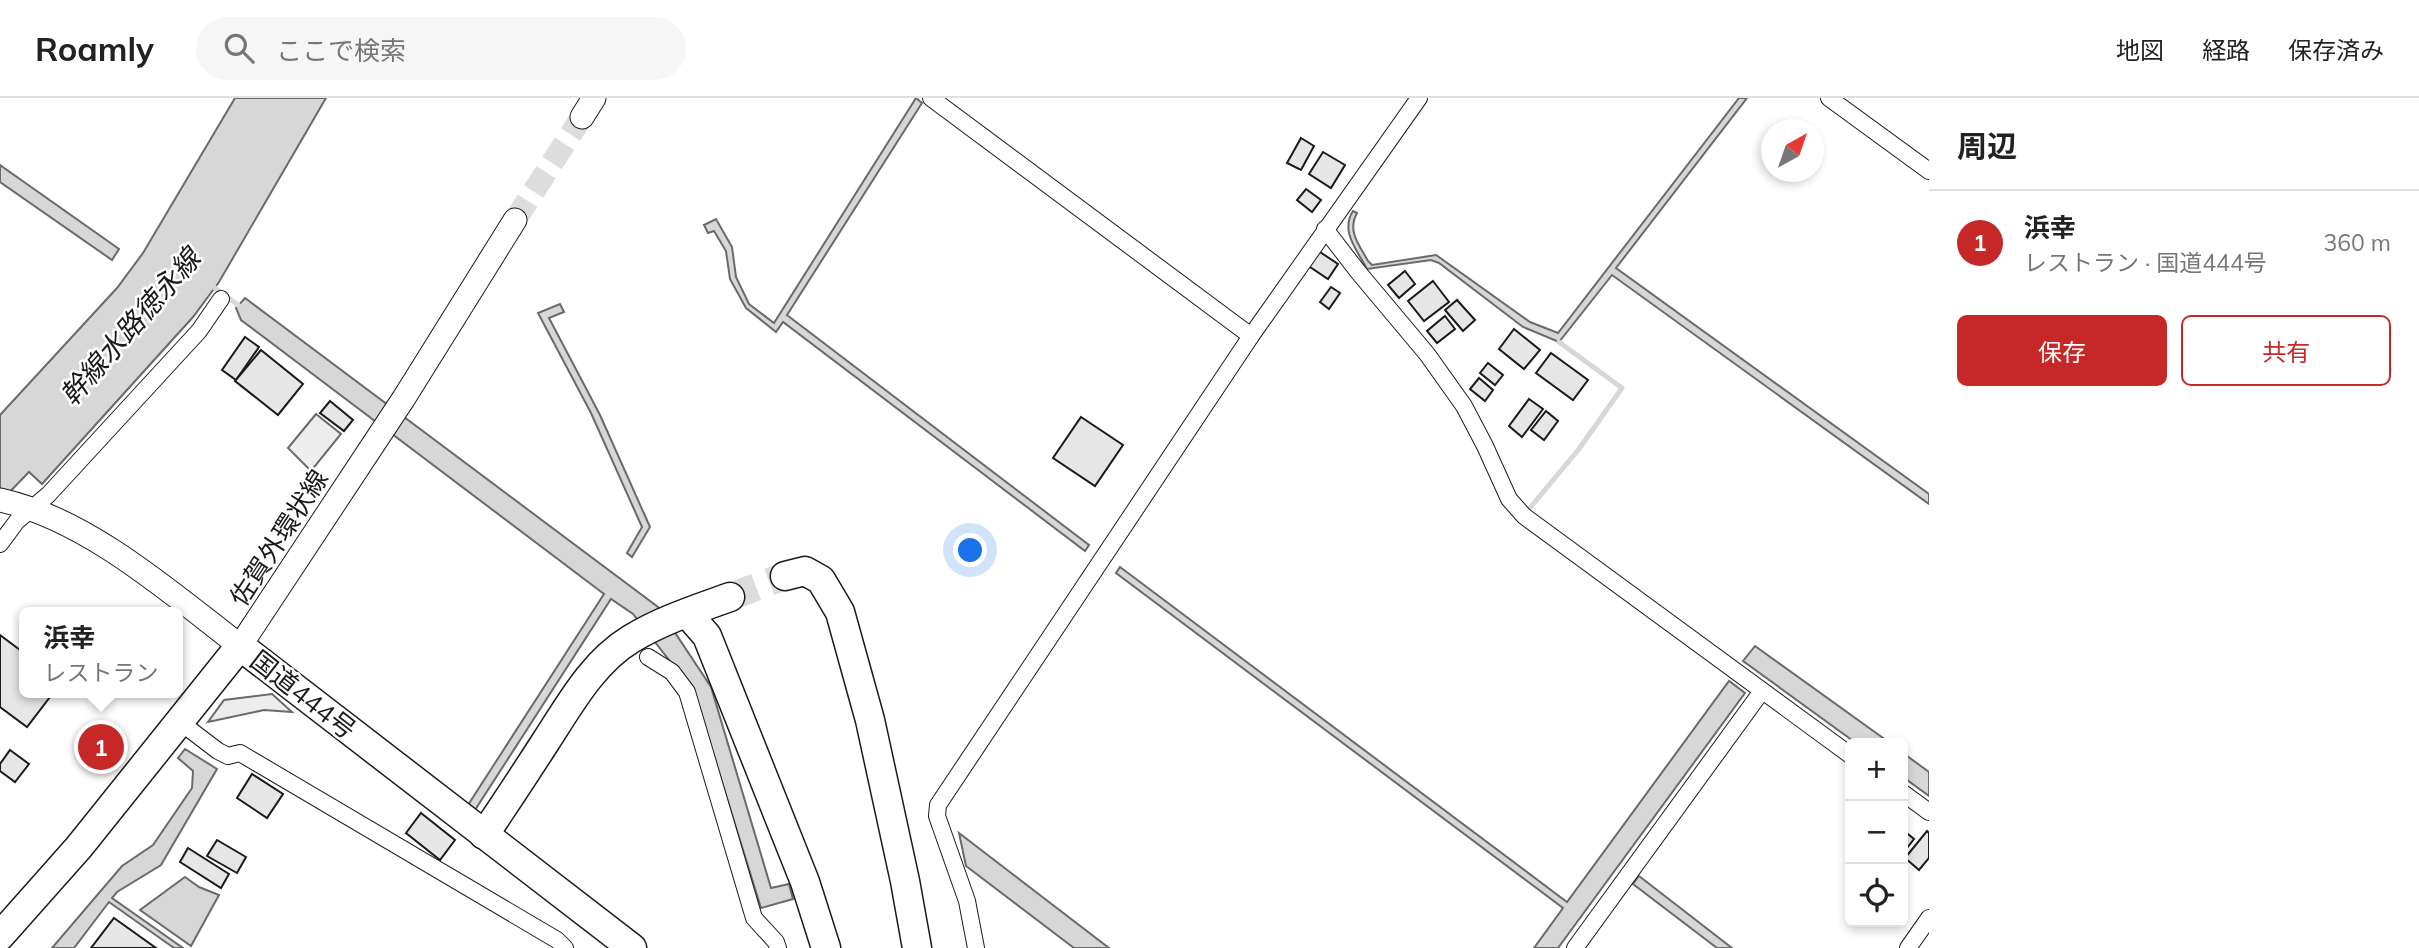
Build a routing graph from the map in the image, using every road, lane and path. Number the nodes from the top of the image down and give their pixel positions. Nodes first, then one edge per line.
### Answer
1 (931, 98) edge
2 (1419, 98) edge
3 (1829, 98) edge
4 (1929, 171) edge
5 (515, 220) tunnel mouth
6 (1325, 229) junction
7 (221, 299) dead end
8 (1251, 336) junction
9 (4, 500) edge
10 (30, 509) junction
11 (0, 544) edge
12 (785, 576) tunnel mouth
13 (730, 597) tunnel mouth
14 (687, 613) junction
15 (240, 646) junction
16 (648, 657) dead end
17 (1762, 691) junction
18 (180, 722) junction
19 (1845, 751) edge
20 (1908, 797) edge
21 (1929, 812) edge
22 (485, 835) junction
23 (1929, 918) edge
24 (0, 936) edge
25 (565, 948) edge
26 (632, 948) edge
27 (778, 948) edge
28 (826, 948) edge
29 (917, 948) edge
30 (976, 948) edge
31 (1575, 948) edge
32 (1908, 948) edge

1 - 8 street
2 - 6 street
3 - 4 street
5 - 15 main road, 佐賀外環状線
6 - 8 street
6 - 17 street
7 - 10 street
8 - 30 street
9 - 10 main road, 佐賀外環状線
10 - 11 street
10 - 15 main road, 佐賀外環状線
12 - 29 highway
13 - 14 highway
14 - 22 highway
14 - 28 highway
15 - 18 highway, 国道444号
15 - 22 highway, 国道444号
16 - 27 street
17 - 19 street
17 - 31 street
18 - 24 highway, 国道444号
18 - 25 street
20 - 21 street
22 - 26 highway, 国道444号
23 - 32 street

